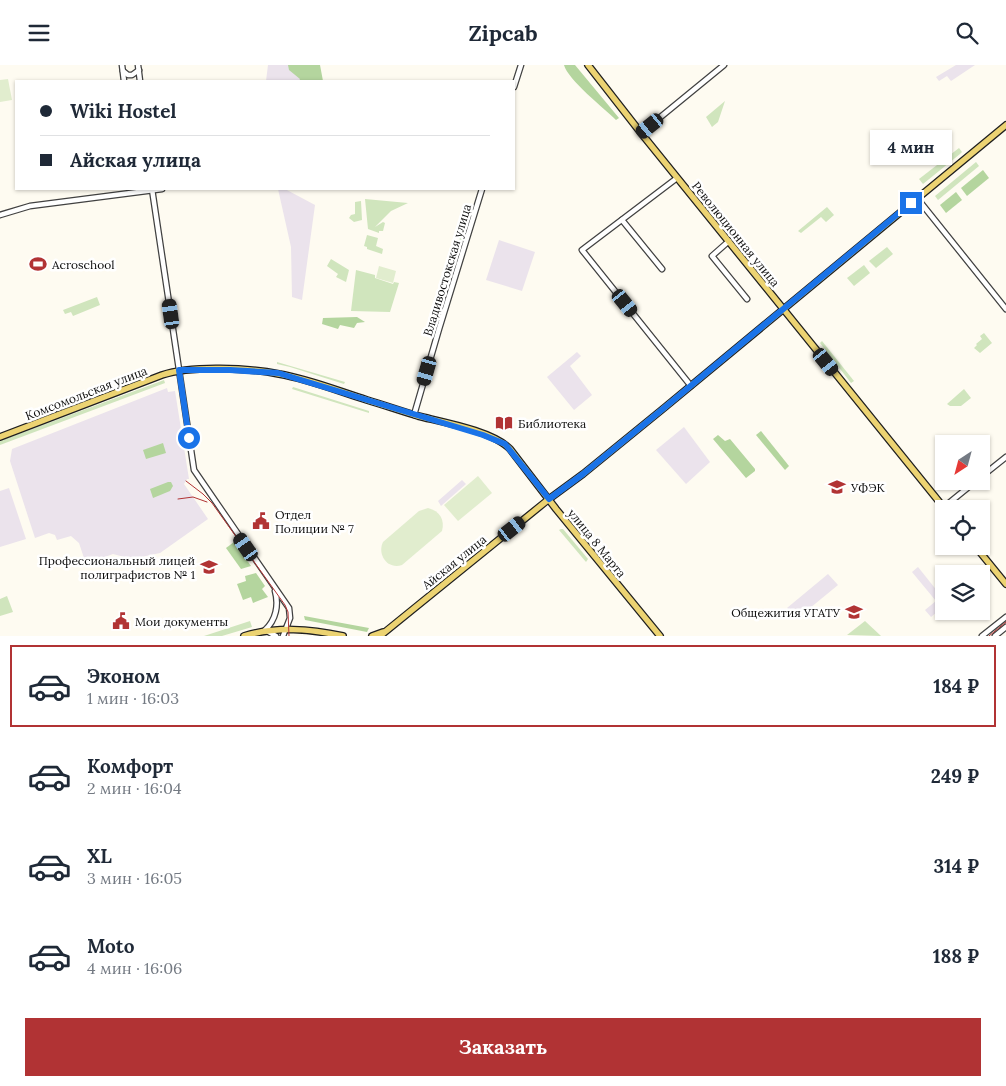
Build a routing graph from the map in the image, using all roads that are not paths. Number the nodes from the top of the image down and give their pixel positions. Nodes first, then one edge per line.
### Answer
1 (122, 65) edge
2 (521, 65) edge
3 (588, 65) edge
4 (724, 65) edge
5 (138, 68) edge
6 (122, 71) junction
7 (124, 80) edge
8 (515, 84) edge
9 (1006, 125) edge
10 (641, 133) junction
11 (678, 178) junction
12 (152, 190) edge
13 (482, 190) edge
14 (135, 191) edge
15 (917, 198) junction
16 (0, 213) edge
17 (622, 220) junction
18 (729, 241) junction
19 (662, 269) dead end
20 (747, 299) dead end
21 (783, 309) junction
22 (1006, 309) edge
23 (179, 370) junction
24 (691, 386) junction
25 (414, 415) junction
26 (0, 437) edge
27 (1006, 457) edge
28 (990, 470) edge
29 (965, 490) edge
30 (549, 499) junction
31 (938, 500) edge
32 (953, 500) edge
33 (982, 555) edge
34 (1006, 584) edge
35 (274, 585) junction
36 (1006, 617) edge
37 (1006, 627) edge
38 (265, 630) junction
39 (284, 633) edge
40 (386, 633) edge
41 (244, 636) edge
42 (276, 636) edge
43 (338, 636) edge
44 (342, 636) edge
45 (372, 636) edge
46 (380, 636) edge
47 (660, 636) edge
48 (982, 636) edge
49 (995, 636) edge

1 - 6 street
2 - 8 street
3 - 10 main road, Революционная улица
4 - 10 street
5 - 6 street
6 - 7 street
9 - 15 main road, Айская улица
10 - 11 main road, Революционная улица
11 - 17 street
11 - 18 main road, Революционная улица
12 - 14 street
12 - 23 street
13 - 25 street, Владивостокская улица
14 - 16 street
15 - 21 main road, Айская улица
15 - 22 street
17 - 19 street
17 - 24 street
18 - 20 street
18 - 21 main road, Революционная улица
21 - 24 main road, Айская улица
21 - 31 main road, Революционная улица
23 - 25 main road, улица 8 Марта
23 - 26 main road, Комсомольская улица
23 - 35 street
24 - 30 main road, Айская улица
25 - 30 main road, улица 8 Марта
27 - 28 street
29 - 32 street
30 - 40 main road, Айская улица
30 - 47 main road, улица 8 Марта
33 - 34 main road
35 - 38 street
35 - 39 street
36 - 48 street
37 - 49 street
38 - 39 main road
38 - 41 main road
38 - 42 street
39 - 44 main road
40 - 45 main road
40 - 46 main road, Айская улица
43 - 44 main road

